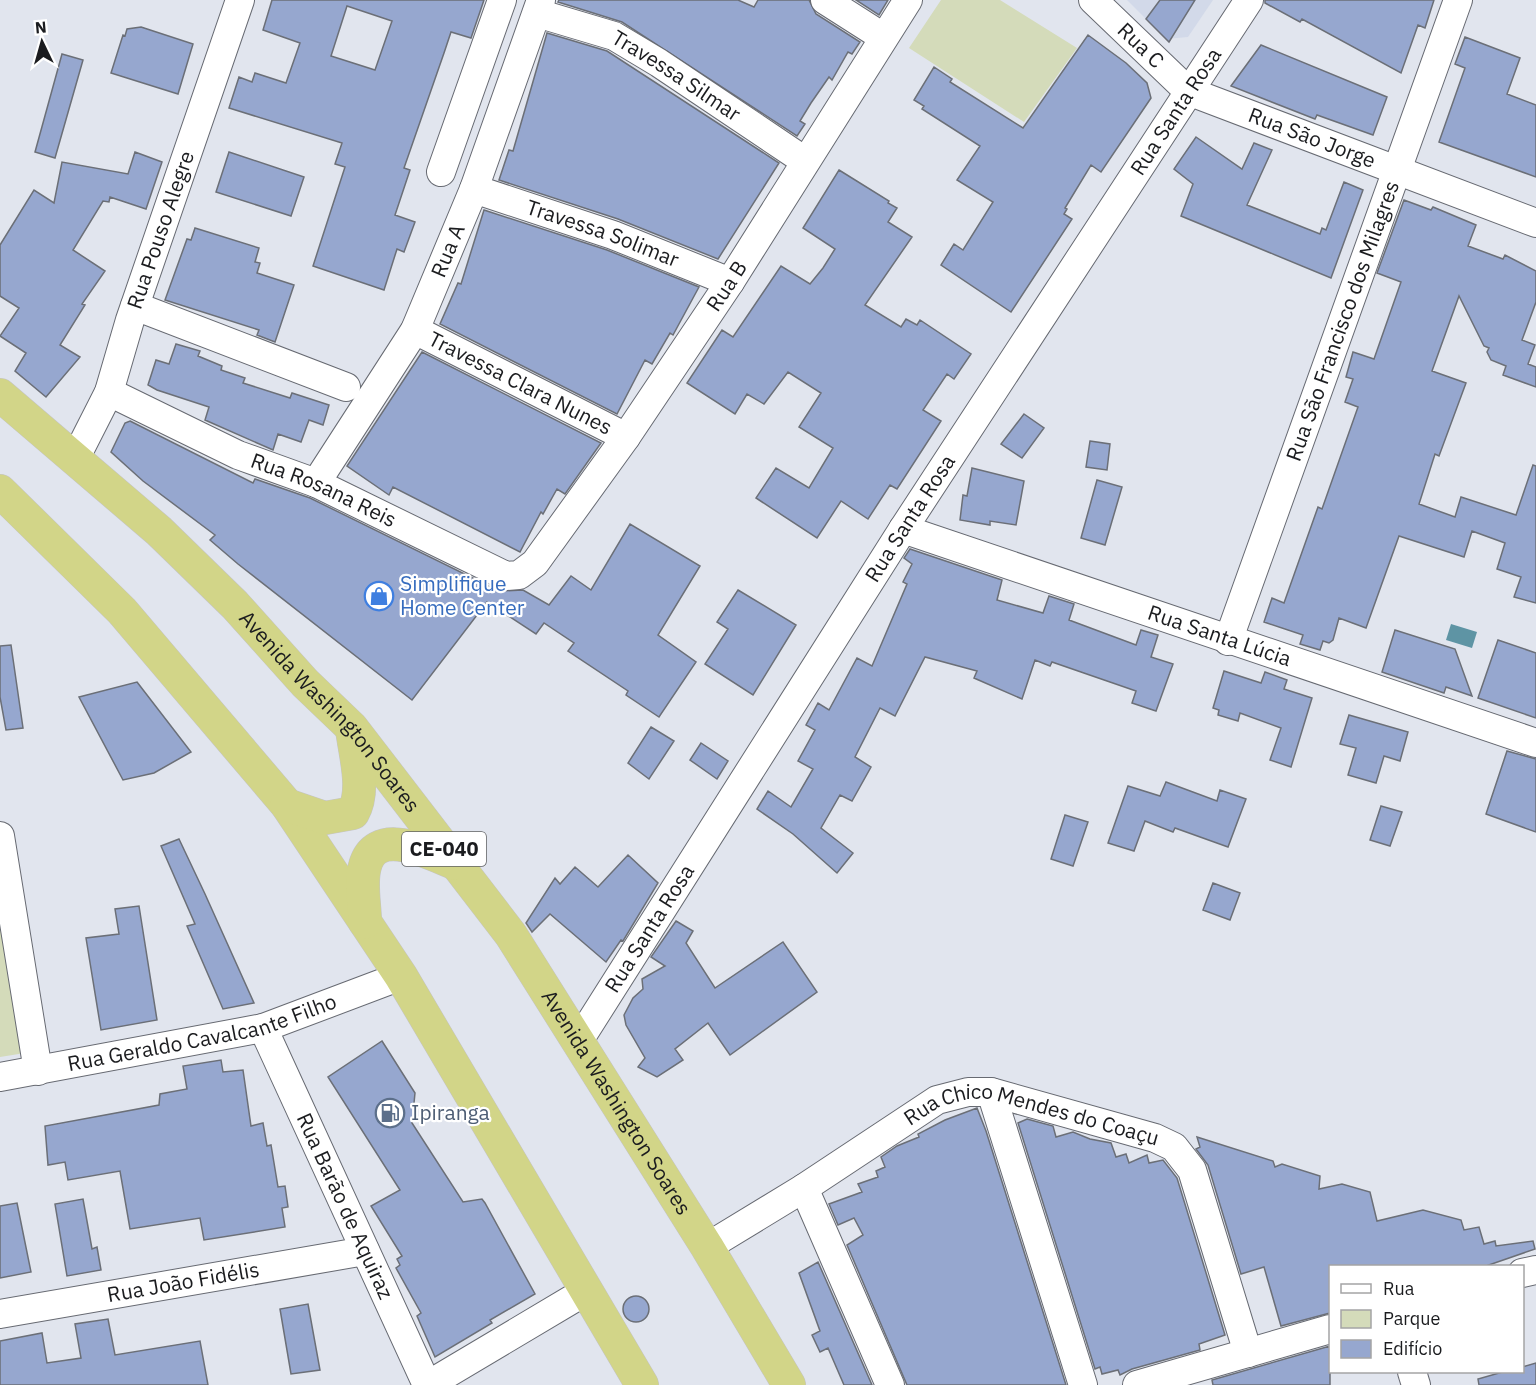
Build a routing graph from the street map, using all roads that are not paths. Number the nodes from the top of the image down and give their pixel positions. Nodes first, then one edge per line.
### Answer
1 (240, 0) edge
2 (502, 0) edge
3 (825, 0) edge
4 (908, 0) edge
5 (1094, 0) edge
6 (1250, 0) edge
7 (1458, 0) edge
8 (539, 6) edge
9 (883, 37) junction
10 (1188, 91) junction
11 (805, 161) junction
12 (1397, 170) junction
13 (441, 172) dead end
14 (474, 189) junction
15 (1536, 223) edge
16 (730, 282) junction
17 (135, 306) junction
18 (415, 330) junction
19 (346, 387) dead end
20 (109, 392) junction
21 (0, 395) edge
22 (626, 437) junction
23 (76, 458) junction
24 (316, 483) junction
25 (0, 492) edge
26 (903, 529) junction
27 (535, 563) joint
28 (1228, 641) junction
29 (352, 728) junction
30 (1536, 743) edge
31 (287, 805) junction
32 (0, 836) edge
33 (455, 863) junction
34 (365, 922) junction
35 (401, 976) junction
36 (263, 1028) junction
37 (578, 1042) junction
38 (38, 1071) junction
39 (0, 1077) edge
40 (991, 1092) junction
41 (804, 1188) junction
42 (706, 1247) junction
43 (365, 1251) junction
44 (586, 1291) junction
45 (0, 1314) edge
46 (1329, 1329) edge
47 (1248, 1353) junction
48 (1215, 1374) edge
49 (427, 1385) edge
50 (642, 1385) edge
51 (789, 1385) edge
52 (890, 1385) edge
53 (1083, 1385) edge
54 (1137, 1385) edge

1 - 17 street, Rua Pouso Alegre
2 - 13 street
3 - 9 street
4 - 9 street, Rua B
5 - 10 street, Rua C
6 - 10 street, Rua Santa Rosa
7 - 12 street, Rua São Francisco dos Milagres
8 - 11 street, Travessa Silmar
8 - 14 street, Rua A
9 - 11 street, Rua B
10 - 12 street, Rua São Jorge
10 - 26 street, Rua Santa Rosa
11 - 16 street, Rua B
12 - 15 street, Rua São Jorge
12 - 28 street, Rua São Francisco dos Milagres
14 - 16 street, Travessa Solimar
14 - 18 street, Rua A
16 - 22 street, Rua B
17 - 19 street
17 - 20 street, Rua Pouso Alegre
18 - 22 street, Travessa Clara Nunes
18 - 24 street, Rua A
20 - 23 street, Rua Pouso Alegre
20 - 24 street, Rua Rosana Reis
21 - 23 highway, Avenida Washington Soares / CE-040
22 - 27 street, Rua B
23 - 29 highway, Avenida Washington Soares / CE-040
24 - 27 street, Rua Rosana Reis
25 - 31 highway
26 - 28 street, Rua Santa Lúcia
26 - 37 street, Rua Santa Rosa
28 - 30 street, Rua Santa Lúcia
29 - 31 highway
29 - 33 highway, Avenida Washington Soares / CE-040
31 - 34 highway
32 - 38 street
33 - 34 highway
33 - 37 highway, Avenida Washington Soares / CE-040
34 - 35 highway
35 - 36 street, Rua Geraldo Cavalcante Filho
35 - 44 highway
36 - 38 street, Rua Geraldo Cavalcante Filho
36 - 43 street, Rua Barão de Aquiraz
37 - 42 highway, Avenida Washington Soares / CE-040
38 - 39 street, Rua Geraldo Cavalcante Filho
40 - 41 street, Rua Chico Mendes do Coaçu
40 - 47 street, Rua Chico Mendes do Coaçu
40 - 53 street
41 - 42 street, Rua Chico Mendes do Coaçu
41 - 52 street
42 - 51 highway, Avenida Washington Soares / CE-040
43 - 45 street, Rua João Fidélis
43 - 49 street, Rua Barão de Aquiraz
44 - 49 street
44 - 50 highway
46 - 47 street
47 - 48 street
48 - 54 street

